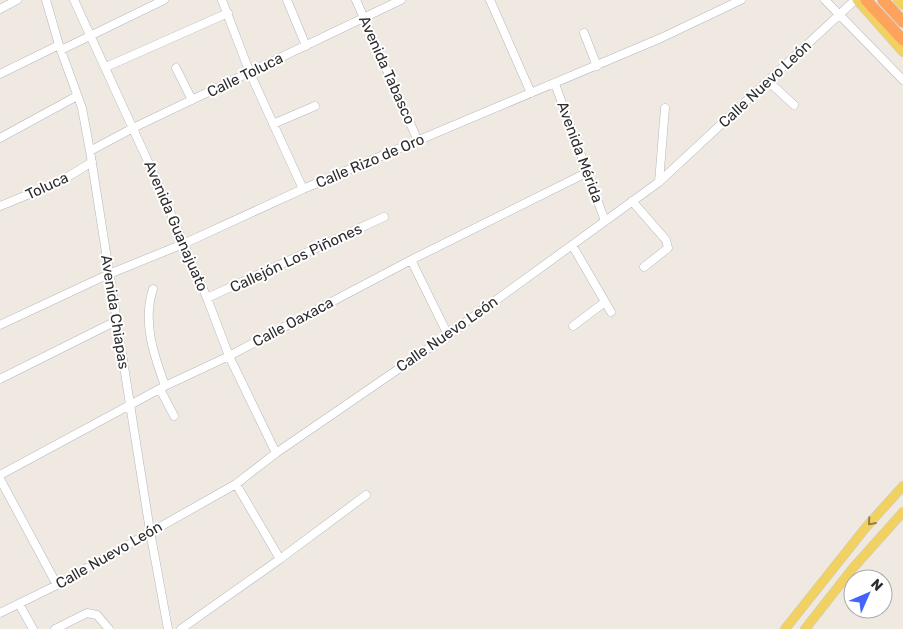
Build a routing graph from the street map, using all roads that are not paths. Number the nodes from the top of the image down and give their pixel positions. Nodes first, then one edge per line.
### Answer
1 (17, 0) edge
2 (46, 0) edge
3 (74, 0) edge
4 (164, 0) edge
5 (222, 0) edge
6 (286, 0) edge
7 (356, 0) edge
8 (401, 0) edge
9 (490, 0) edge
10 (741, 0) edge
11 (824, 0) edge
12 (856, 0) edge
13 (866, 0) edge
14 (883, 0) edge
15 (898, 0) edge
16 (903, 5) edge
17 (0, 9) edge
18 (228, 13) junction
19 (840, 15) junction
20 (364, 18) junction
21 (902, 21) edge
22 (584, 33) dead end
23 (91, 35) junction
24 (903, 40) edge
25 (306, 46) junction
26 (60, 47) junction
27 (903, 52) edge
28 (597, 66) junction
29 (106, 67) junction
30 (176, 68) dead end
31 (250, 73) junction
32 (0, 74) edge
33 (903, 80) edge
34 (768, 81) junction
35 (555, 84) junction
36 (531, 93) junction
37 (77, 96) junction
38 (192, 100) junction
39 (794, 104) dead end
40 (314, 106) dead end
41 (665, 108) dead end
42 (273, 124) junction
43 (133, 128) junction
44 (0, 138) edge
45 (418, 141) junction
46 (90, 151) junction
47 (92, 162) junction
48 (588, 172) junction
49 (659, 182) junction
50 (303, 189) junction
51 (632, 201) junction
52 (0, 206) edge
53 (384, 217) dead end
54 (605, 221) junction
55 (183, 244) junction
56 (572, 245) junction
57 (411, 260) junction
58 (644, 267) dead end
59 (109, 274) junction
60 (153, 289) dead end
61 (207, 298) junction
62 (605, 302) junction
63 (611, 312) dead end
64 (116, 321) junction
65 (0, 325) edge
66 (573, 326) dead end
67 (448, 335) junction
68 (229, 356) junction
69 (0, 379) edge
70 (162, 388) junction
71 (130, 405) junction
72 (174, 416) dead end
73 (276, 453) junction
74 (0, 475) edge
75 (0, 479) edge
76 (236, 484) junction
77 (903, 486) edge
78 (366, 495) dead end
79 (903, 512) edge
80 (150, 532) junction
81 (280, 559) junction
82 (57, 585) junction
83 (19, 604) junction
84 (0, 613) edge
85 (33, 629) edge
86 (55, 629) edge
87 (109, 629) edge
88 (168, 629) edge
89 (181, 629) edge
90 (785, 629) edge
91 (806, 629) edge

1 - 17 street
2 - 26 street, Avenida Chiapas
3 - 23 street, Avenida Guanajuato
4 - 23 street
5 - 18 street
6 - 25 street
7 - 20 street, Avenida Tabasco
8 - 20 street, Calle Toluca
9 - 36 street
10 - 28 street, Calle Rizo de Oro
11 - 19 street
12 - 19 street, Calle Nuevo León
12 - 27 main road
13 - 24 highway
14 - 21 highway
15 - 16 main road
18 - 29 street
18 - 31 street
19 - 33 street
19 - 34 street, Calle Nuevo León
20 - 25 street, Calle Toluca
20 - 45 street, Avenida Tabasco
22 - 28 street
23 - 26 street
23 - 29 street, Avenida Guanajuato
25 - 31 street, Calle Toluca
26 - 32 street
26 - 37 street, Avenida Chiapas
28 - 35 street, Calle Rizo de Oro
29 - 43 street, Avenida Guanajuato
30 - 38 street
31 - 38 street, Calle Toluca
31 - 42 street
34 - 39 street
34 - 49 street, Calle Nuevo León
35 - 36 street, Calle Rizo de Oro
35 - 48 street, Avenida Mérida
36 - 45 street, Calle Rizo de Oro
37 - 44 street
37 - 46 street, Avenida Chiapas
38 - 43 street, Calle Toluca
40 - 42 street
41 - 49 street
42 - 50 street
43 - 46 street, Calle Toluca
43 - 55 street, Avenida Guanajuato
45 - 50 street, Calle Rizo de Oro
46 - 47 street, Avenida Chiapas
47 - 52 street, Toluca
47 - 59 street, Avenida Chiapas
48 - 54 street, Avenida Mérida
48 - 57 street, Calle Oaxaca
49 - 51 street, Calle Nuevo León
50 - 55 street, Calle Rizo de Oro
51 - 54 street, Calle Nuevo León
51 - 58 street
53 - 61 street, Callejón Los Piñones
54 - 56 street, Calle Nuevo León
55 - 59 street, Calle Rizo de Oro
55 - 61 street, Avenida Guanajuato
56 - 62 street
56 - 67 street, Calle Nuevo León
57 - 67 street
57 - 68 street, Calle Oaxaca
59 - 64 street, Avenida Chiapas
59 - 65 street, Calle Rizo de Oro
60 - 70 street
61 - 68 street, Avenida Guanajuato
62 - 63 street
62 - 66 street
64 - 69 street
64 - 71 street, Avenida Chiapas
67 - 73 street, Calle Nuevo León
68 - 70 street, Calle Oaxaca
68 - 73 street, Avenida Guanajuato
70 - 71 street, Calle Oaxaca
70 - 72 street
71 - 74 street, Calle Oaxaca
71 - 80 street, Avenida Chiapas
73 - 76 street, Calle Nuevo León
75 - 82 street
76 - 80 street, Calle Nuevo León
76 - 81 street
77 -> 90 main road
78 - 81 street
79 - 91 main road
80 - 82 street, Calle Nuevo León
80 - 88 street, Avenida Chiapas
81 - 89 street
82 - 83 street, Calle Nuevo León
83 - 84 street, Calle Nuevo León
83 - 85 street
86 - 87 street

